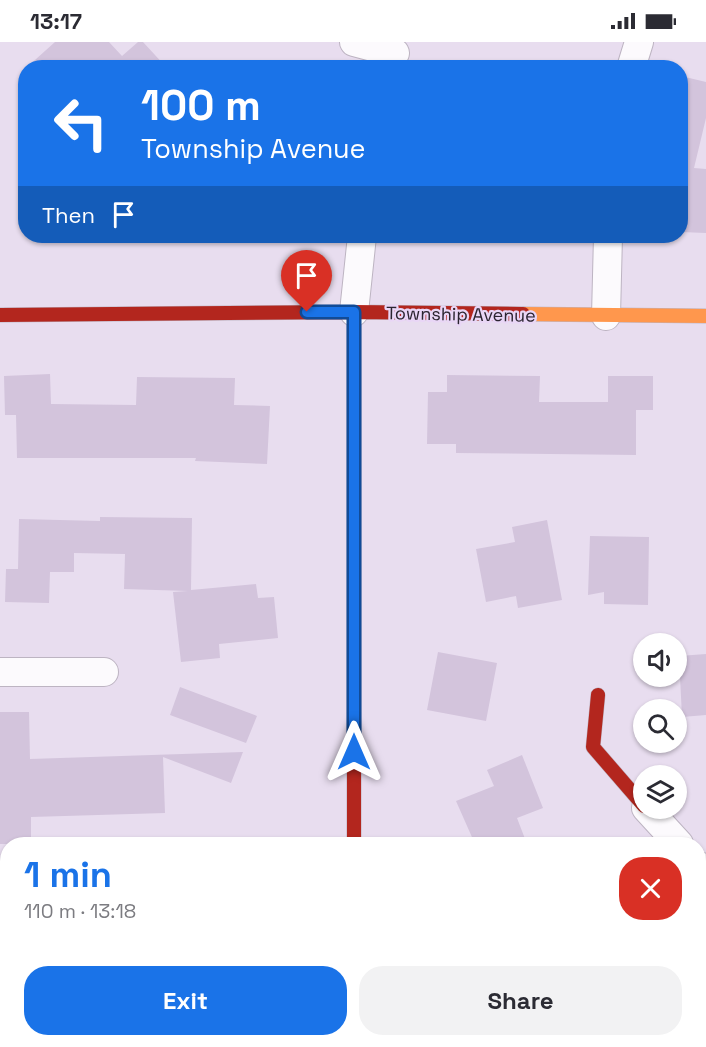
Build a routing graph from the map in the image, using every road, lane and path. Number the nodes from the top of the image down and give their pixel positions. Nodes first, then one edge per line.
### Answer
1 (354, 42) edge
2 (639, 42) edge
3 (395, 54) edge
4 (633, 60) edge
5 (361, 243) edge
6 (608, 243) edge
7 (354, 312) junction
8 (0, 315) edge
9 (606, 316) junction
10 (706, 316) edge
11 (0, 672) edge
12 (105, 672) dead end
13 (598, 695) dead end
14 (633, 793) edge
15 (656, 819) edge
16 (354, 837) edge
17 (673, 837) edge

1 - 3 street
2 - 4 street
5 - 7 street
6 - 9 street
7 - 8 street, Township Avenue
7 - 9 street, Township Avenue
7 - 16 street
9 - 10 street, Township Avenue
11 - 12 street
13 - 14 street
15 - 17 street

